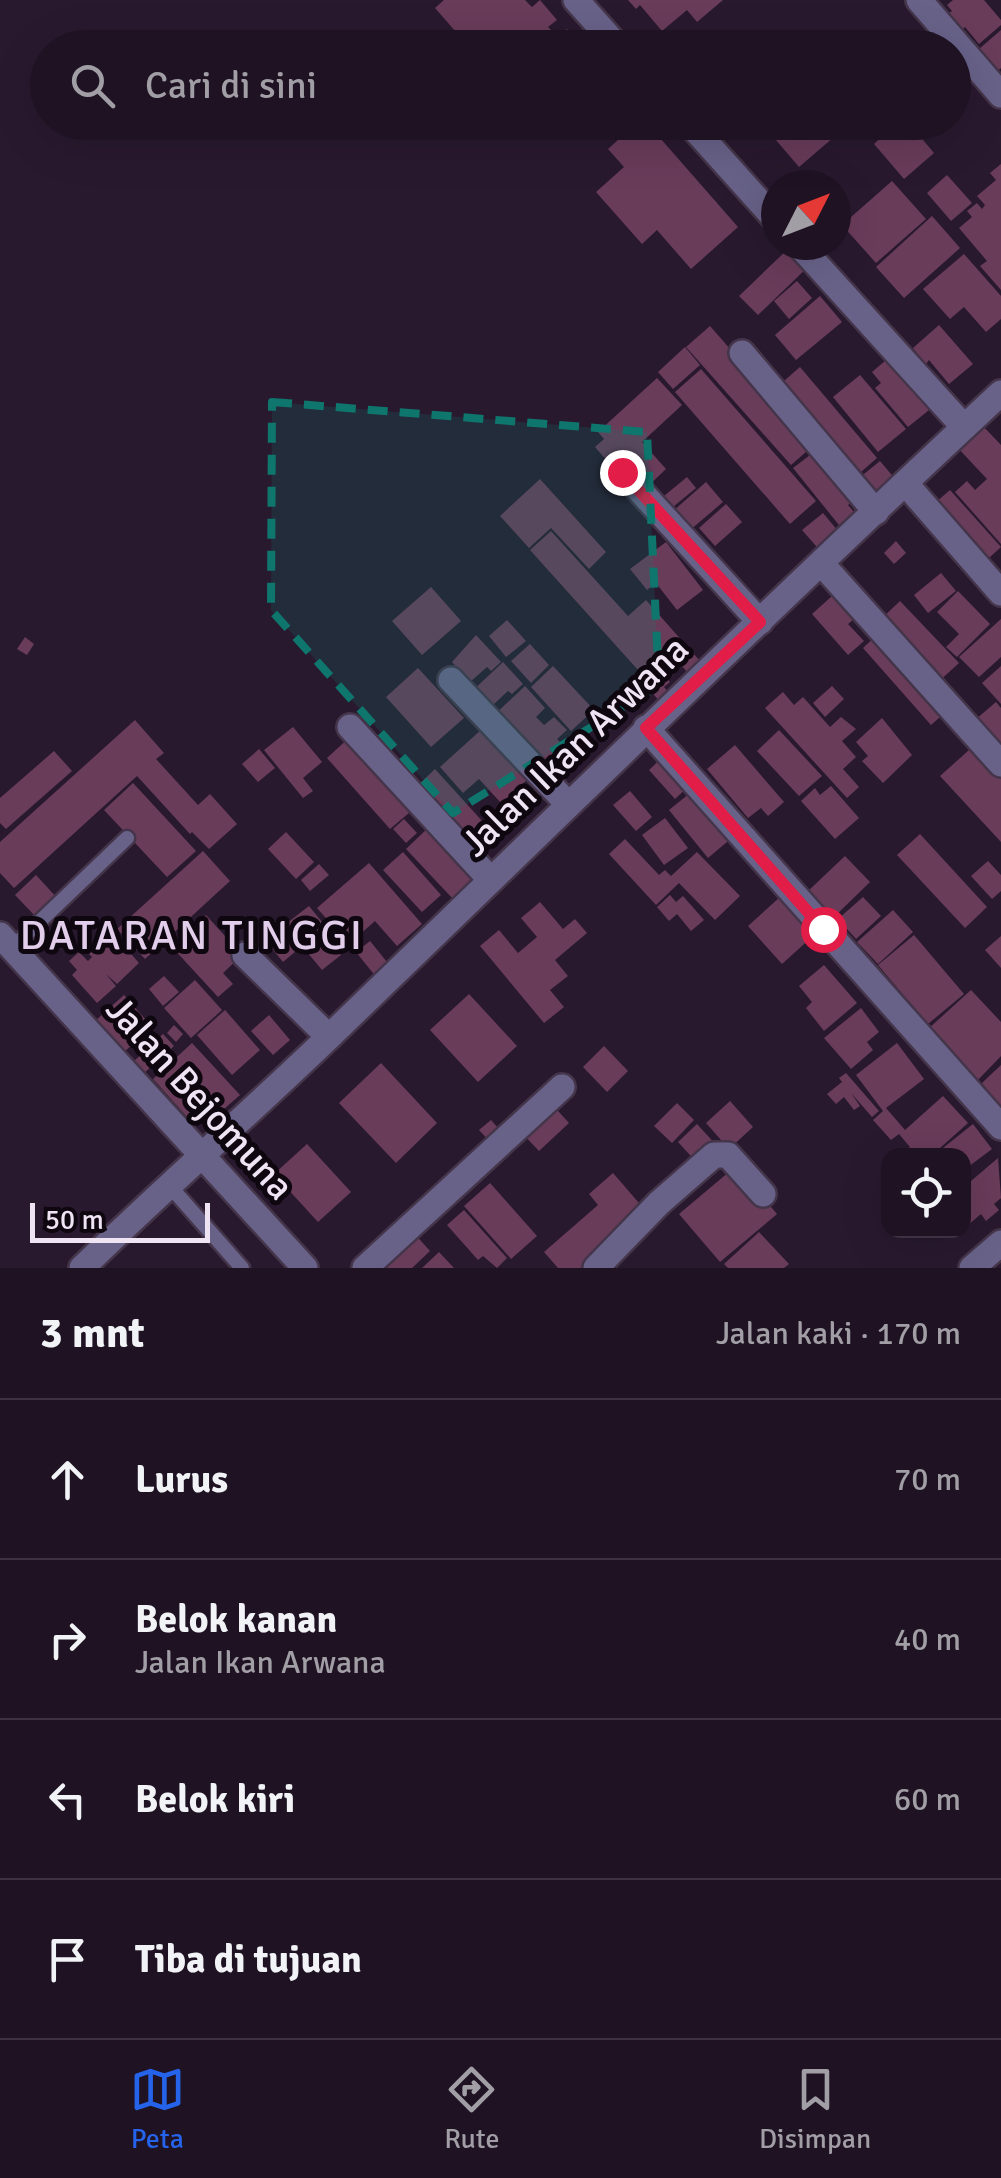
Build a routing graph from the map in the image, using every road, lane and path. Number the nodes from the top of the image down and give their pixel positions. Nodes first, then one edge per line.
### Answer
1 (576, 0) edge
2 (918, 0) edge
3 (603, 30) edge
4 (944, 30) edge
5 (971, 60) edge
6 (1001, 94) edge
7 (704, 140) edge
8 (761, 203) edge
9 (813, 260) edge
10 (742, 353) dead end
11 (1001, 393) edge
12 (964, 427) junction
13 (622, 472) dead end
14 (906, 484) junction
15 (876, 512) junction
16 (822, 563) junction
17 (1001, 593) edge
18 (760, 622) junction
19 (451, 680) dead end
20 (350, 727) dead end
21 (646, 728) junction
22 (1001, 764) edge
23 (568, 804) junction
24 (127, 838) dead end
25 (490, 880) junction
26 (6, 941) edge
27 (245, 956) dead end
28 (329, 1037) junction
29 (562, 1087) dead end
30 (1001, 1126) edge
31 (202, 1156) junction
32 (168, 1184) junction
33 (764, 1194) dead end
34 (1001, 1244) edge
35 (612, 1262) edge
36 (82, 1268) edge
37 (242, 1268) edge
38 (304, 1268) edge
39 (365, 1268) edge
40 (972, 1268) edge

1 - 3 street
2 - 4 street
5 - 6 street
7 - 8 street
9 - 12 street
10 - 15 street
11 - 12 street, Jalan Ikan Arwana
12 - 14 street, Jalan Ikan Arwana
13 - 18 street
14 - 15 street, Jalan Ikan Arwana
14 - 17 street
15 - 16 street, Jalan Ikan Arwana
16 - 18 street, Jalan Ikan Arwana
16 - 22 street
18 - 21 street, Jalan Ikan Arwana
19 - 23 street
20 - 25 street
21 - 23 street, Jalan Ikan Arwana
21 - 30 street
23 - 25 street, Jalan Ikan Arwana
24 - 26 lane
25 - 28 street, Jalan Ikan Arwana
26 - 31 street, Jalan Bejomuna
27 - 28 street
28 - 31 street, Jalan Ikan Arwana
29 - 39 street
31 - 32 street, Jalan Ikan Arwana
31 - 38 street, Jalan Bejomuna
32 - 36 street, Jalan Ikan Arwana
32 - 37 lane
33 - 35 street
34 - 40 street

